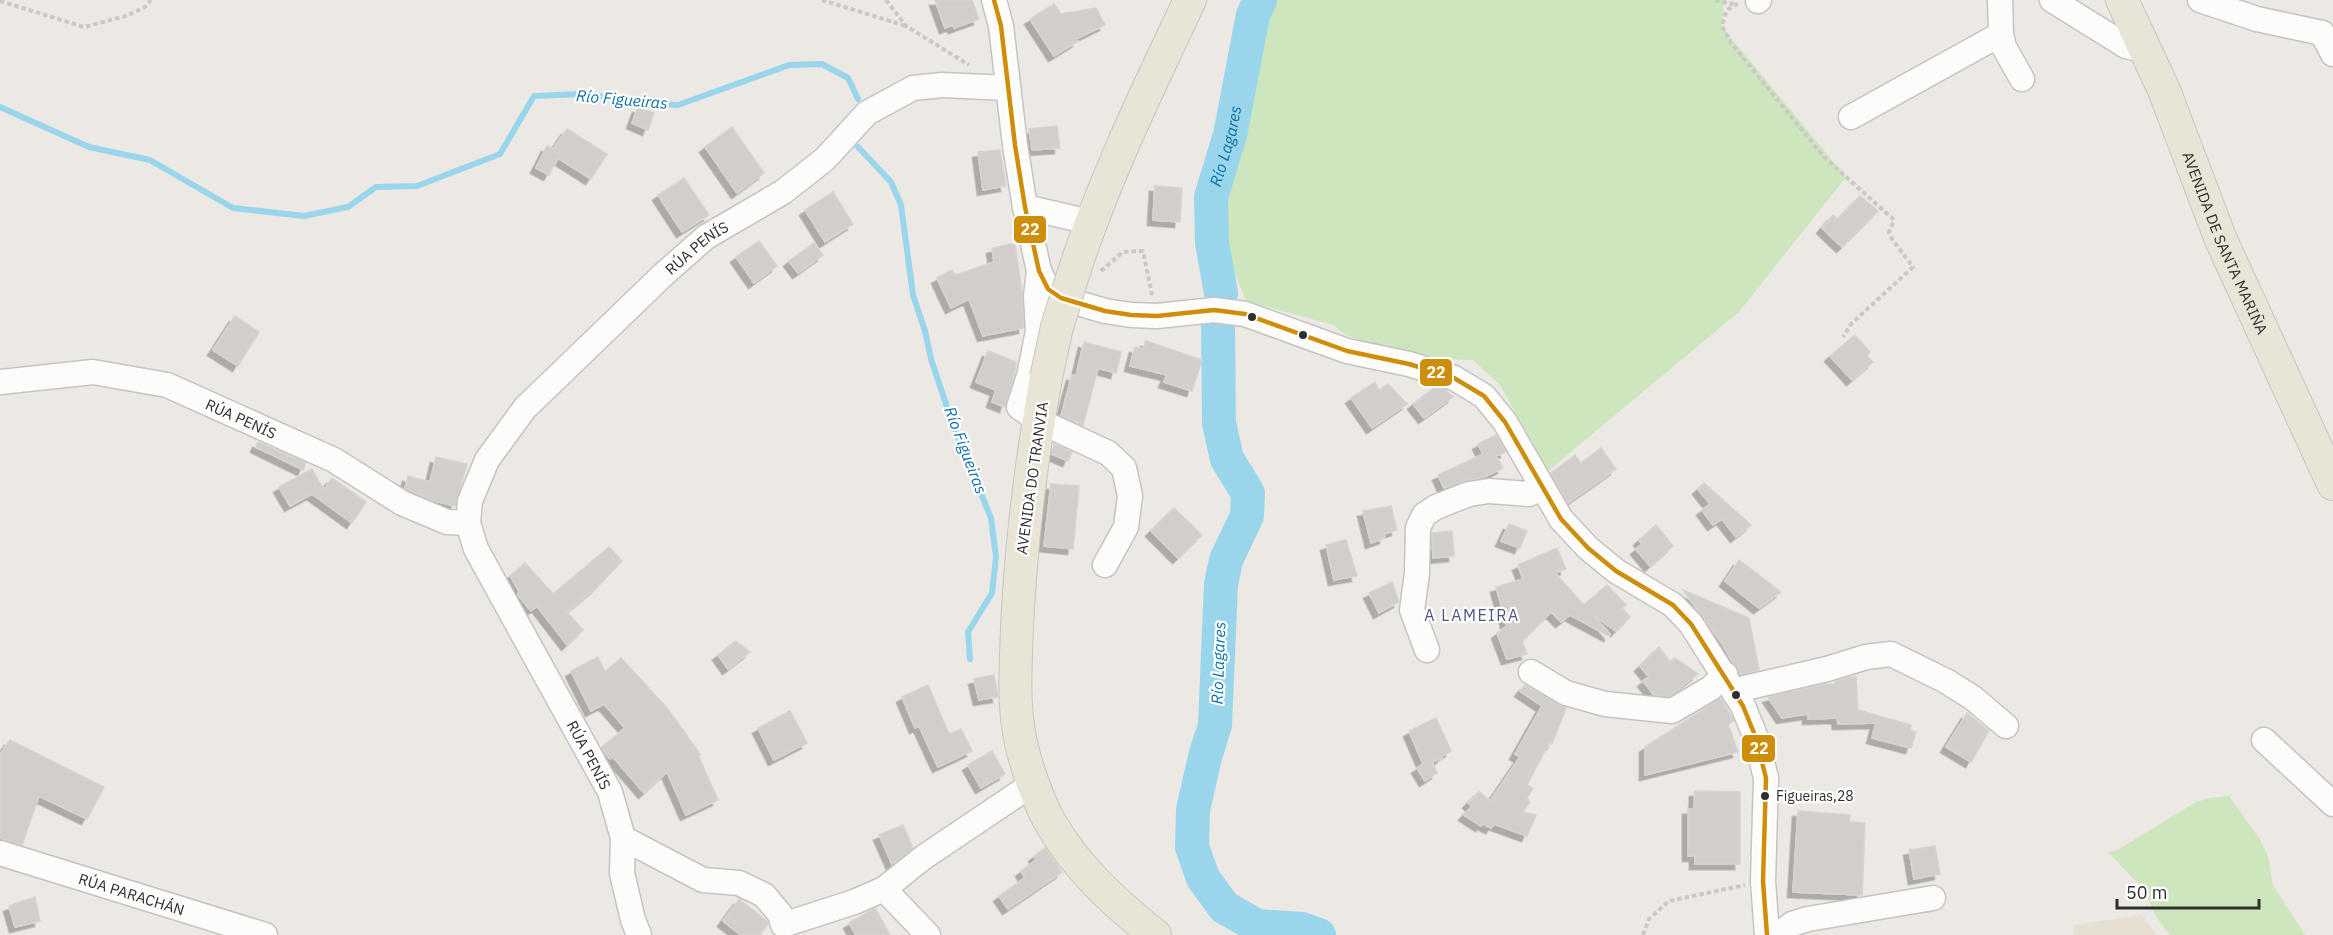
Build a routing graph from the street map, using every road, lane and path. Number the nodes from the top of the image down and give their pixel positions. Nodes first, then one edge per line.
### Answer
1 (151, 0) edge
2 (822, 0) edge
3 (886, 0) edge
4 (994, 0) edge
5 (1190, 0) edge
6 (1715, 0) edge
7 (1758, 0) edge
8 (2000, 0) edge
9 (2052, 0) edge
10 (2122, 0) edge
11 (2200, 0) edge
12 (0, 2) edge
13 (1733, 4) junction
14 (2328, 25) edge
15 (906, 26) junction
16 (2001, 34) junction
17 (2143, 45) junction
18 (2333, 54) edge
19 (2022, 79) dead end
20 (1002, 87) junction
21 (1851, 117) dead end
22 (1025, 207) junction
23 (1090, 222) junction
24 (1039, 271) junction
25 (1085, 275) junction
26 (1151, 316) junction
27 (1843, 337) dead end
28 (0, 382) edge
29 (1039, 421) junction
30 (2333, 484) edge
31 (1542, 489) junction
32 (468, 523) junction
33 (1106, 565) dead end
34 (1427, 650) dead end
35 (1531, 672) dead end
36 (1725, 674) junction
37 (1737, 696) junction
38 (2006, 726) dead end
39 (2264, 740) dead end
40 (1034, 783) junction
41 (2333, 804) edge
42 (623, 838) junction
43 (0, 853) edge
44 (1763, 881) junction
45 (884, 889) junction
46 (1934, 898) dead end
47 (784, 930) edge
48 (265, 935) edge
49 (639, 935) edge
50 (928, 935) edge
51 (1155, 935) edge
52 (1643, 935) edge
53 (1767, 935) edge
54 (1784, 935) edge

1 - 12 path
2 - 15 path
3 - 15 path
4 - 20 street
5 - 23 main road, AVENIDA DO TRANVIA
6 - 13 path
7 - 13 path
8 - 16 street
9 - 17 street
10 - 17 main road, AVENIDA DE SANTA MARIÑA
11 - 14 street
13 - 27 path
14 - 18 street
15 - 20 path
16 - 19 street
16 - 21 street
17 - 30 main road, AVENIDA DE SANTA MARIÑA
20 - 22 street
20 - 32 street, RÚA PENÍS
22 - 23 street
22 - 24 street
23 - 25 main road, AVENIDA DO TRANVIA
24 - 26 street
24 - 29 street
25 - 26 path
25 - 29 main road, AVENIDA DO TRANVIA, bridge
26 - 31 street
28 - 32 street, RÚA PENÍS
29 - 33 street
29 - 40 main road, AVENIDA DO TRANVIA
31 - 34 street
31 - 36 street
32 - 42 street, RÚA PENÍS
35 - 36 street
36 - 37 street
37 - 38 street
37 - 44 street
39 - 41 street
40 - 45 street
40 - 51 main road, AVENIDA DO TRANVIA
42 - 47 street
42 - 49 street, RÚA PENÍS
43 - 48 street, RÚA PARACHÁN
44 - 52 path
44 - 53 street
45 - 47 street
45 - 50 street
46 - 54 street

